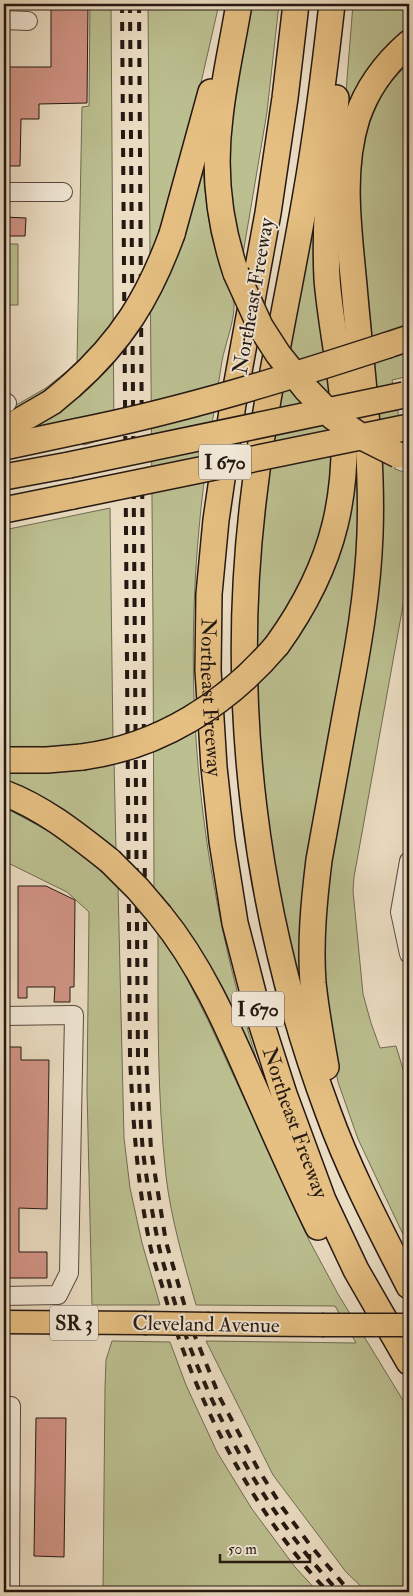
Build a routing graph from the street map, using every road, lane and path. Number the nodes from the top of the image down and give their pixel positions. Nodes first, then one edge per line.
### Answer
1 (238, 4) edge
2 (296, 4) edge
3 (332, 4) edge
4 (344, 4) edge
5 (4, 20) edge
6 (28, 21) dead end
7 (409, 43) edge
8 (4, 192) edge
9 (63, 192) dead end
10 (399, 342) edge
11 (407, 395) edge
12 (409, 428) edge
13 (4, 430) edge
14 (4, 447) edge
15 (406, 459) edge
16 (4, 477) edge
17 (4, 510) edge
18 (4, 760) edge
19 (4, 793) edge
20 (409, 861) edge
21 (405, 913) edge
22 (409, 954) edge
23 (4, 1016) edge
24 (360, 1190) junction
25 (356, 1270) junction
26 (409, 1286) edge
27 (4, 1296) edge
28 (4, 1322) edge
29 (409, 1326) edge
30 (409, 1362) edge
31 (4, 1407) edge
32 (10, 1592) edge

1 - 13 highway, bridge
1 - 15 highway, bridge
2 - 25 highway, Northeast Freeway / I 670
3 - 24 highway, Northeast Freeway
4 - 18 highway, bridge
5 - 6 lane
7 - 24 highway
8 - 9 lane
10 - 14 highway, bridge
11 - 16 highway, bridge
12 - 17 highway, bridge
19 - 25 highway, bridge
20 - 21 lane
21 - 22 lane
23 - 27 lane
24 - 26 highway, Northeast Freeway
25 - 30 highway, Northeast Freeway / I 670
28 - 29 main road, Cleveland Avenue / SR 3, bridge
31 - 32 lane

